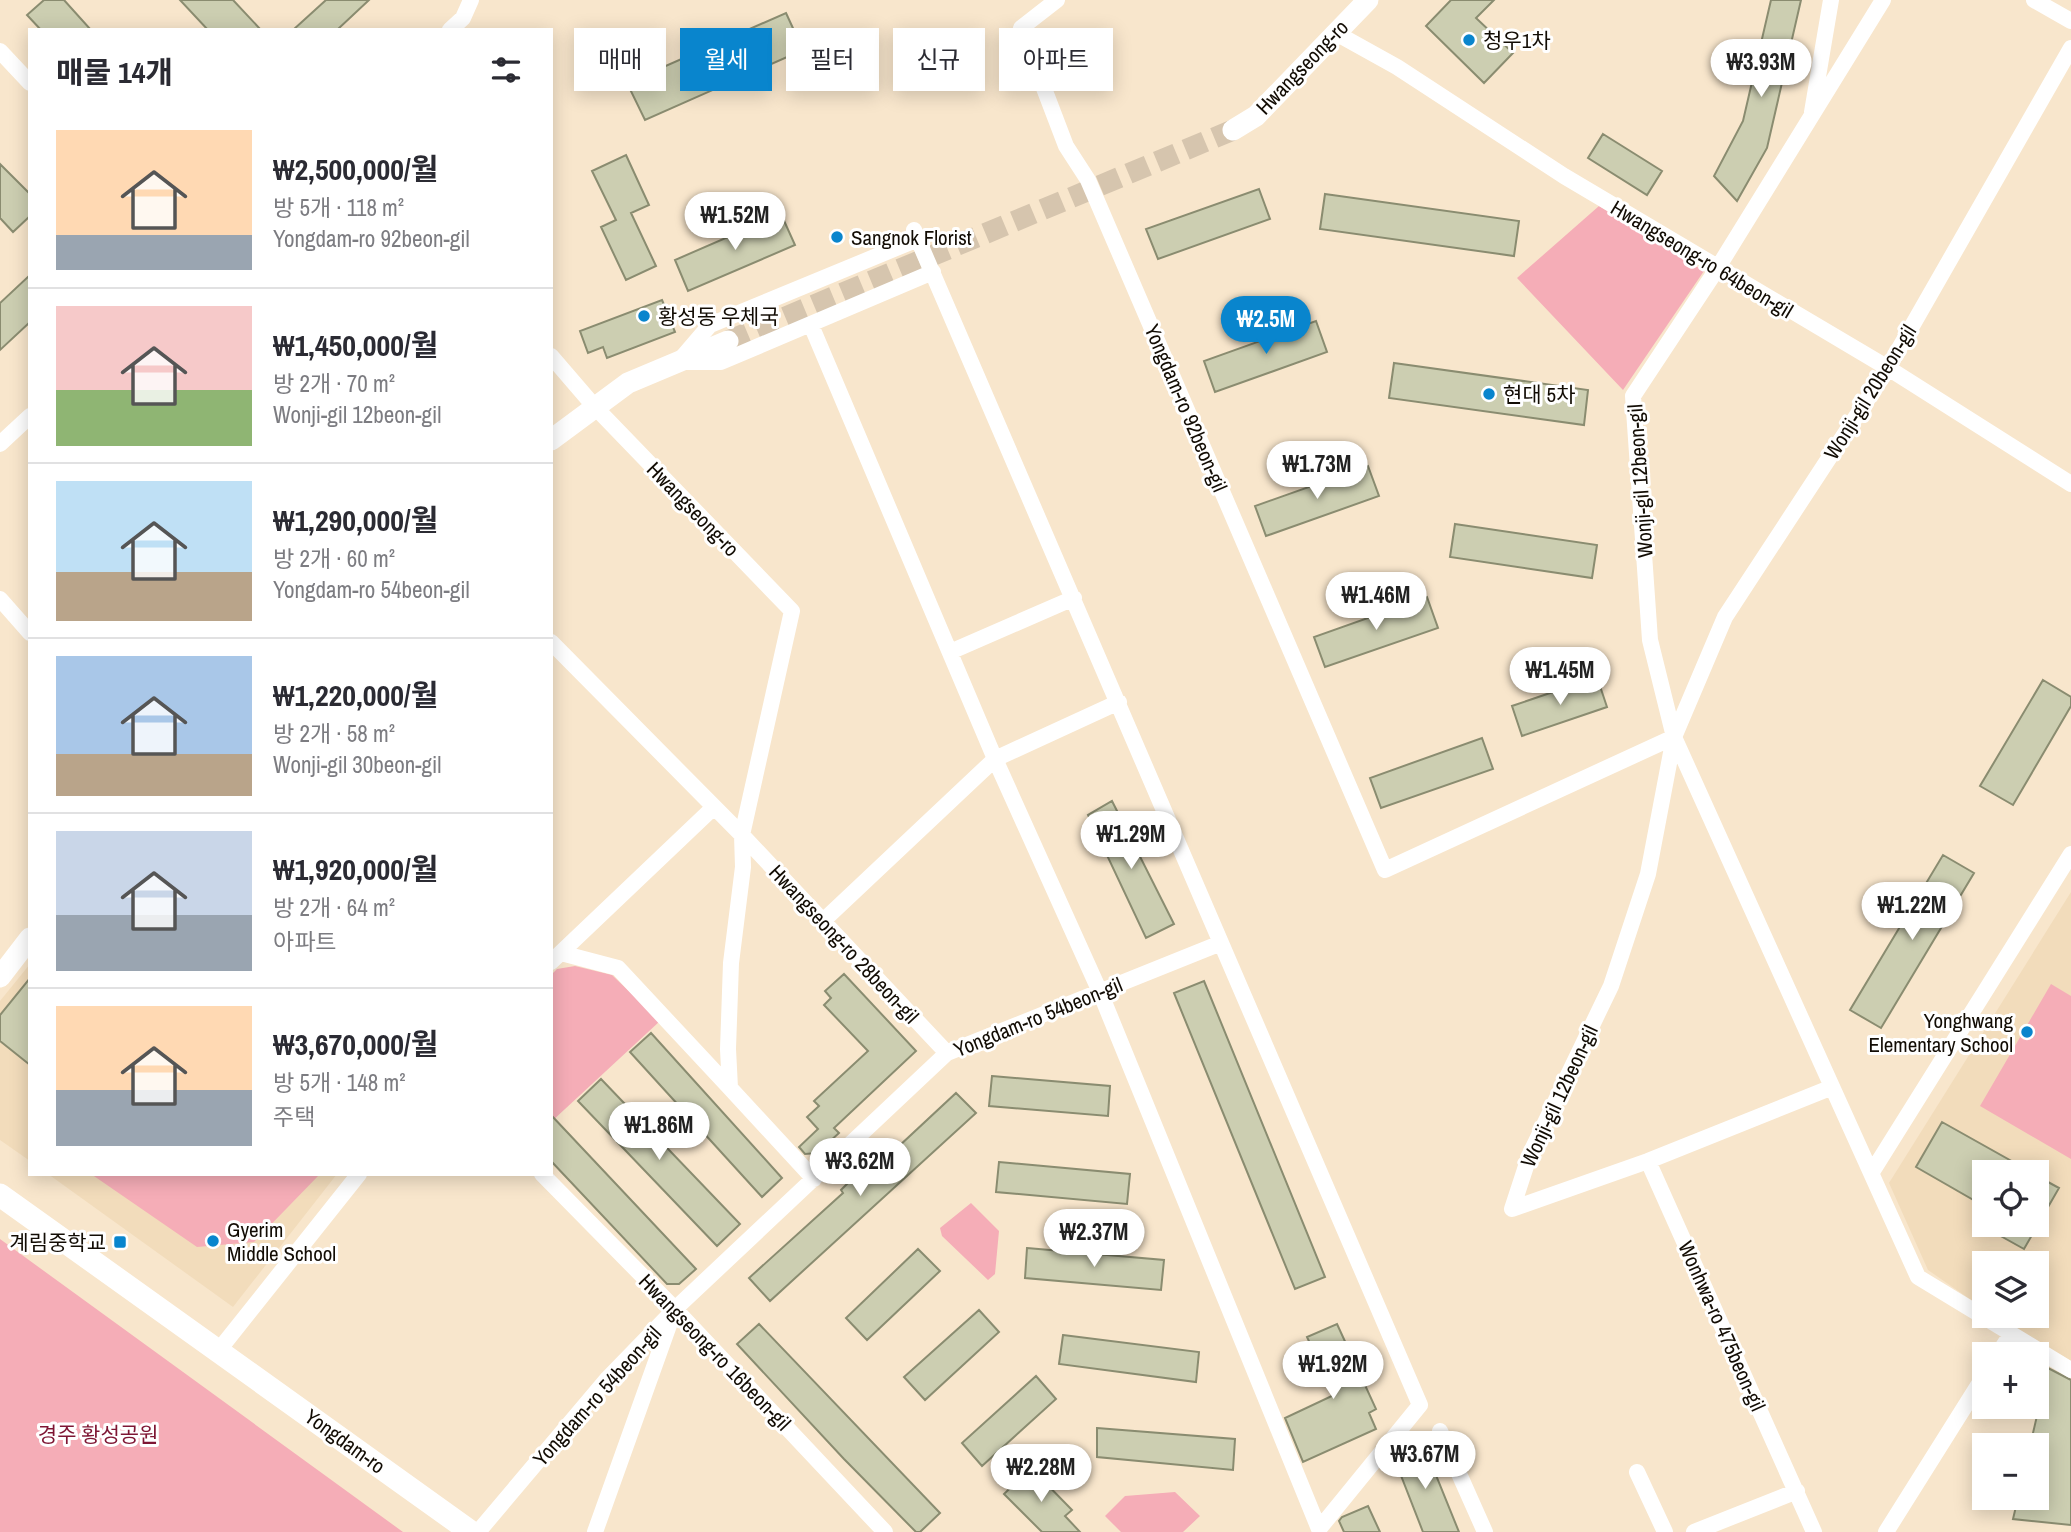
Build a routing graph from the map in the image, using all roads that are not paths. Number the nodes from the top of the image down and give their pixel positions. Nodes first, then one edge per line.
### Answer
1 (455, 0) edge
2 (471, 0) edge
3 (1057, 0) edge
4 (1367, 0) edge
5 (1831, 0) edge
6 (1884, 0) edge
7 (2034, 0) edge
8 (463, 18) junction
9 (2071, 21) edge
10 (452, 28) edge
11 (1334, 32) junction
12 (2071, 48) edge
13 (0, 51) edge
14 (28, 81) edge
15 (1810, 121) junction
16 (1233, 130) tunnel mouth
17 (1717, 269) junction
18 (933, 272) junction
19 (811, 325) junction
20 (728, 341) tunnel mouth
21 (553, 358) edge
22 (678, 362) junction
23 (1888, 368) junction
24 (594, 406) junction
25 (28, 418) edge
26 (553, 438) edge
27 (0, 444) edge
28 (2071, 484) edge
29 (1074, 598) junction
30 (0, 599) edge
31 (28, 631) edge
32 (553, 644) edge
33 (950, 652) junction
34 (1119, 702) junction
35 (1674, 737) junction
36 (995, 759) junction
37 (714, 807) junction
38 (741, 835) junction
39 (2071, 854) edge
40 (823, 921) junction
41 (28, 941) edge
42 (1221, 943) junction
43 (556, 957) edge
44 (0, 976) edge
45 (1100, 992) junction
46 (947, 1053) junction
47 (730, 1088) junction
48 (1830, 1088) junction
49 (1648, 1161) junction
50 (1872, 1172) junction
51 (357, 1176) edge
52 (543, 1176) edge
53 (814, 1179) junction
54 (0, 1195) edge
55 (676, 1309) junction
56 (2011, 1334) junction
57 (2006, 1342) edge
58 (219, 1350) junction
59 (2071, 1370) edge
60 (1972, 1395) edge
61 (1440, 1431) dead end
62 (1637, 1472) dead end
63 (1797, 1491) junction
64 (471, 1532) edge
65 (478, 1532) edge
66 (595, 1532) edge
67 (885, 1532) edge
68 (1485, 1532) edge
69 (1665, 1532) edge
70 (1694, 1532) edge
71 (1814, 1532) edge
72 (1885, 1532) edge

1 - 8 street
2 - 8 street
3 - 35 street, Yongdam-ro 92beon-gil
4 - 11 street, Hwangseong-ro
5 - 15 street
6 - 15 street, Wonji-gil 12beon-gil
7 - 9 street
8 - 10 street
11 - 16 street, Hwangseong-ro
11 - 17 street, Hwangseong-ro 64beon-gil
12 - 23 street, Wonji-gil 20beon-gil
13 - 14 street
15 - 17 street, Wonji-gil 12beon-gil
17 - 23 street, Hwangseong-ro 64beon-gil
17 - 35 street, Wonji-gil 12beon-gil
18 - 19 street
18 - 22 street
18 - 29 street
19 - 22 street
19 - 33 street
20 - 22 street
21 - 24 street, Hwangseong-ro
22 - 24 street
23 - 28 street, Hwangseong-ro 64beon-gil
23 - 35 street, Wonji-gil 20beon-gil
24 - 26 street
24 - 38 street, Hwangseong-ro
25 - 27 street
29 - 33 street
29 - 34 street
30 - 31 street
32 - 37 street, Hwangseong-ro 28beon-gil
33 - 36 street
34 - 36 street
34 - 42 street
35 - 48 street, Wonji-gil 12beon-gil
35 - 49 street, Wonji-gil 12beon-gil
36 - 40 street
36 - 45 street
37 - 38 street, Hwangseong-ro 28beon-gil
37 - 43 street
38 - 40 street, Hwangseong-ro 28beon-gil
38 - 47 street
39 - 50 street
40 - 46 street, Hwangseong-ro 28beon-gil
41 - 44 street
42 - 45 street, Yongdam-ro 54beon-gil
42 - 45 street
43 - 47 street
45 - 46 street, Yongdam-ro 54beon-gil
46 - 53 street, Yongdam-ro 54beon-gil
47 - 53 street
48 - 49 street, Wonji-gil 12beon-gil
48 - 50 street, Wonji-gil 12beon-gil
49 - 63 street, Wonhwa-ro 475beon-gil
50 - 56 street, Wonji-gil 12beon-gil
51 - 58 street
52 - 55 street, Hwangseong-ro 16beon-gil
53 - 55 street, Yongdam-ro 54beon-gil
54 - 58 main road, Yongdam-ro
55 - 65 street, Yongdam-ro 54beon-gil
55 - 66 street
55 - 67 street, Hwangseong-ro 16beon-gil
56 - 57 street
56 - 59 street, Wonji-gil 12beon-gil
58 - 64 main road, Yongdam-ro
60 - 72 street
61 - 68 street
62 - 69 street
63 - 70 street
63 - 71 street, Wonhwa-ro 475beon-gil

